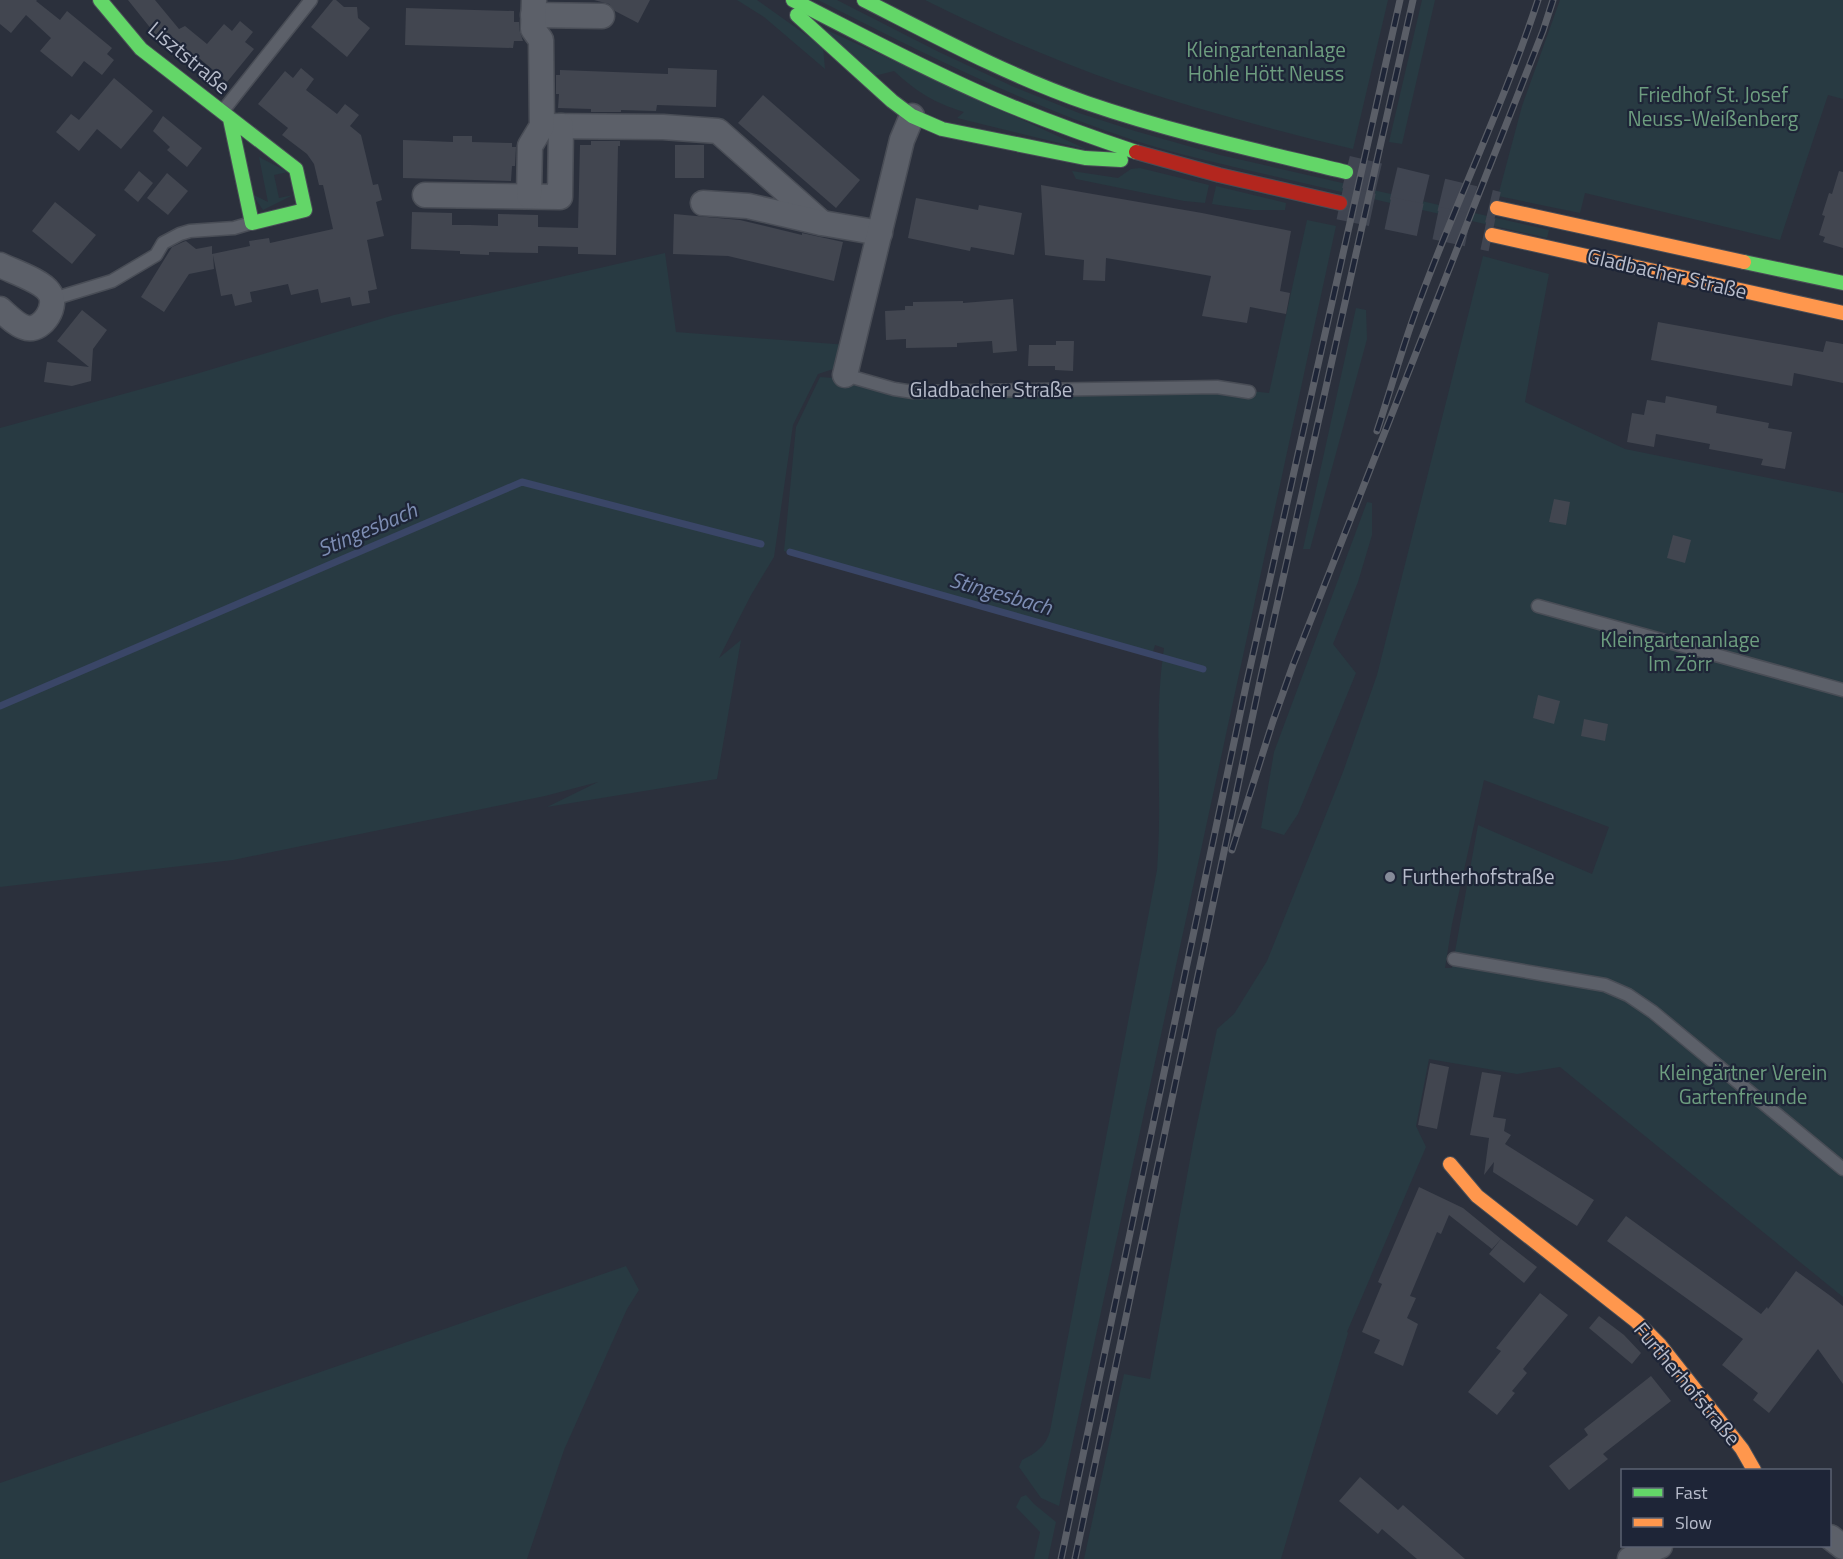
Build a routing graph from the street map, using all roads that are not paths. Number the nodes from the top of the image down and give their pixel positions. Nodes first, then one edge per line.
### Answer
1 (100, 0) edge
2 (311, 0) edge
3 (779, 0) edge
4 (793, 0) edge
5 (864, 0) edge
6 (534, 7) edge
7 (602, 16) dead end
8 (226, 116) junction
9 (912, 116) junction
10 (551, 126) junction
11 (1152, 157) junction
12 (1346, 172) tunnel mouth
13 (425, 195) dead end
14 (703, 203) dead end
15 (1340, 203) tunnel mouth
16 (1497, 208) tunnel mouth
17 (252, 223) junction
18 (822, 223) junction
19 (880, 233) junction
20 (1492, 235) tunnel mouth
21 (0, 265) edge
22 (1843, 283) edge
23 (53, 299) junction
24 (0, 309) edge
25 (1843, 313) edge
26 (845, 375) joint
27 (1249, 392) dead end
28 (1538, 606) dead end
29 (1843, 690) edge
30 (1454, 959) dead end
31 (1450, 1164) dead end
32 (1843, 1169) edge
33 (1753, 1469) edge
34 (1831, 1538) edge
35 (1656, 1547) edge
36 (1843, 1547) edge
37 (1630, 1559) edge

1 - 8 main road, Lisztstraße
2 - 8 lane
3 - 9 main road
4 - 11 main road
5 - 12 main road
6 - 7 street
6 - 10 street
8 - 17 main road, Lisztstraße
8 - 17 main road, Lisztstraße
9 - 11 main road
9 - 19 street, Gladbacher Straße
10 - 13 street
10 - 18 street
11 - 15 main road
14 - 18 street
16 - 22 main road, Gladbacher Straße
17 - 23 lane
18 - 19 street
19 - 26 street, Gladbacher Straße
20 - 25 main road, Gladbacher Straße
21 - 23 street
23 - 24 street
26 - 27 lane, Gladbacher Straße
28 - 29 lane
30 - 32 lane
31 - 33 main road, Furtherhofstraße
34 - 36 street
35 - 37 street

